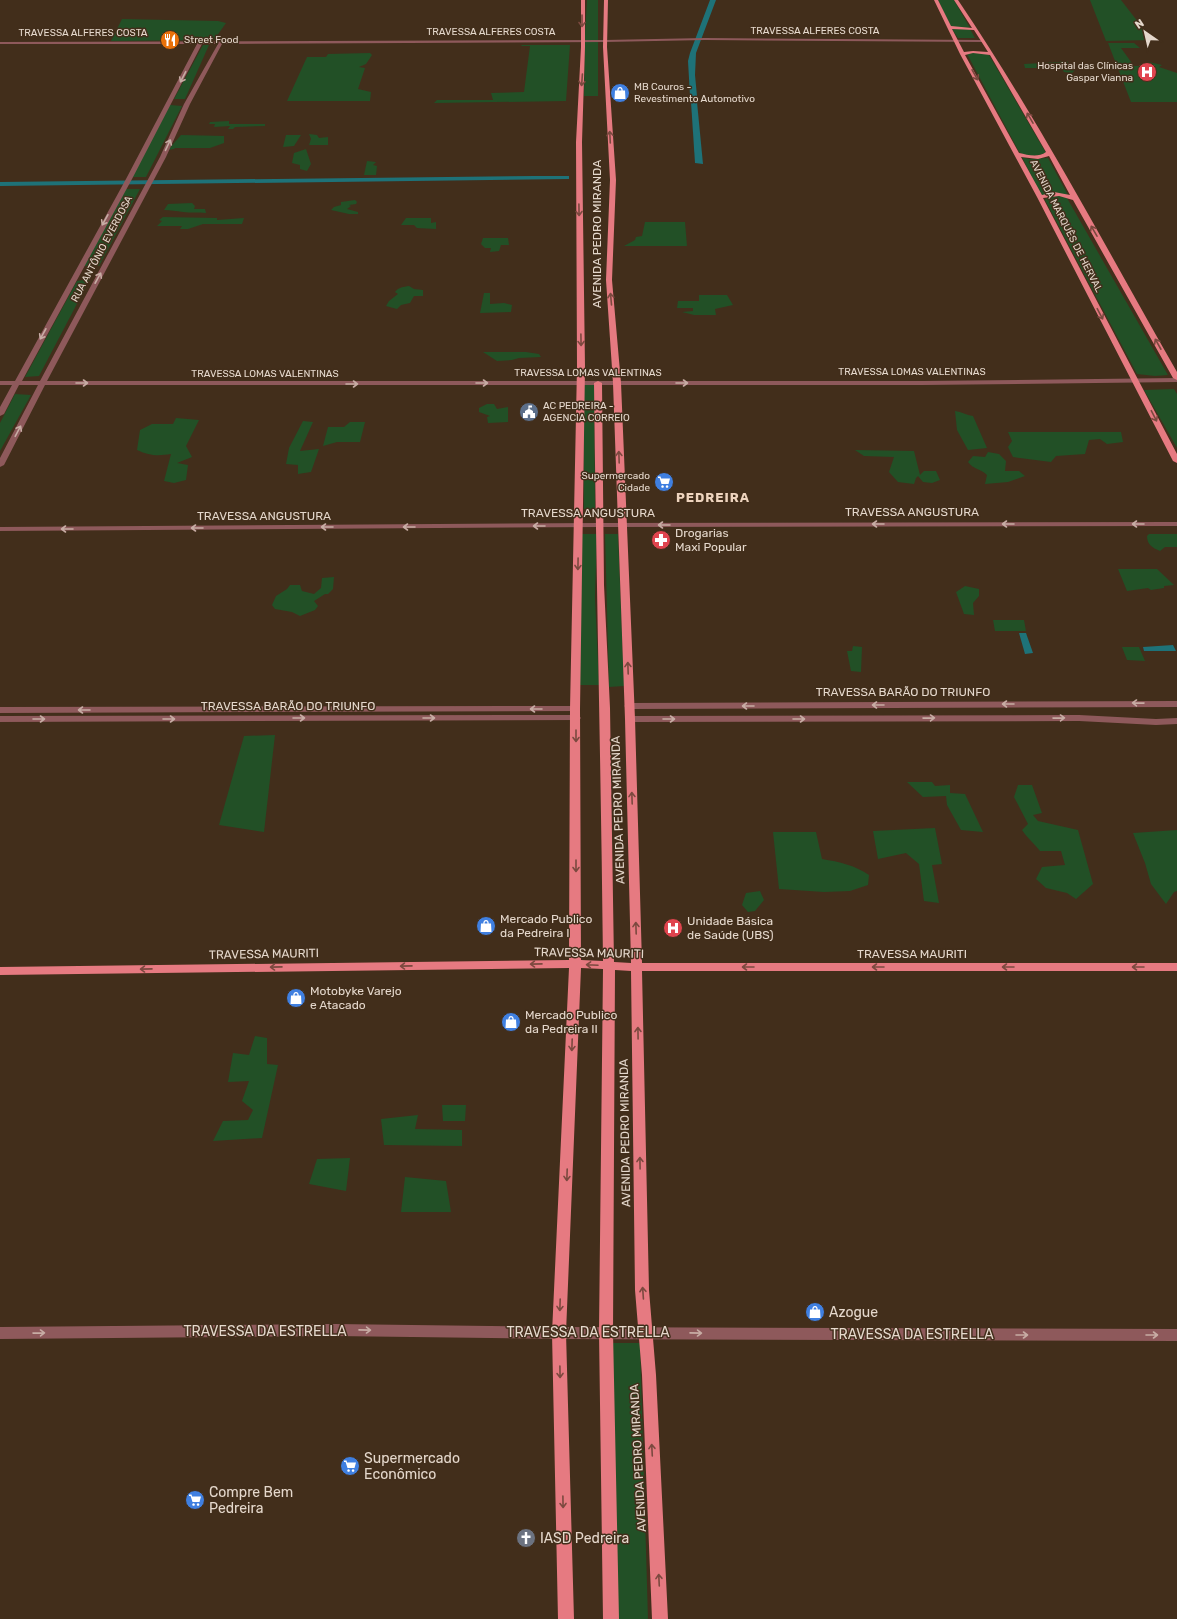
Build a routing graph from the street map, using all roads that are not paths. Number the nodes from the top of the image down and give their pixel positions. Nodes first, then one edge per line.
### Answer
1 (583, 0) edge
2 (606, 0) edge
3 (936, 0) edge
4 (956, 0) edge
5 (949, 27) junction
6 (974, 29) junction
7 (582, 41) junction
8 (605, 41) junction
9 (956, 41) junction
10 (982, 41) junction
11 (0, 42) edge
12 (200, 42) junction
13 (221, 42) junction
14 (962, 54) junction
15 (992, 54) junction
16 (1049, 153) junction
17 (1017, 154) junction
18 (1040, 198) junction
19 (1077, 200) junction
20 (1177, 379) edge
21 (1136, 381) junction
22 (0, 383) edge
23 (16, 383) junction
24 (43, 383) junction
25 (581, 383) junction
26 (598, 383) junction
27 (617, 383) junction
28 (0, 414) edge
29 (1175, 453) edge
30 (1177, 461) edge
31 (0, 465) edge
32 (1177, 524) edge
33 (578, 525) junction
34 (600, 525) junction
35 (622, 525) junction
36 (0, 529) edge
37 (1177, 704) edge
38 (630, 706) junction
39 (0, 710) edge
40 (102, 710) junction
41 (575, 713) junction
42 (238, 714) junction
43 (0, 719) edge
44 (98, 719) junction
45 (630, 719) junction
46 (1177, 721) edge
47 (574, 964) junction
48 (609, 966) junction
49 (637, 967) junction
50 (1177, 967) edge
51 (0, 971) edge
52 (606, 1332) junction
53 (646, 1332) junction
54 (0, 1333) edge
55 (559, 1333) junction
56 (1177, 1336) edge
57 (566, 1619) edge
58 (611, 1619) edge
59 (660, 1619) edge

1 -> 7 main road, AVENIDA PEDRO MIRANDA
2 - 8 main road, AVENIDA PEDRO MIRANDA
3 - 5 main road, AVENIDA MARQUÊS DE HERVAL
4 - 6 main road, AVENIDA MARQUÊS DE HERVAL
5 - 6 main road
5 - 9 main road, AVENIDA MARQUÊS DE HERVAL
6 - 10 main road, AVENIDA MARQUÊS DE HERVAL
7 - 8 street, TRAVESSA ALFERES COSTA
7 - 13 street, TRAVESSA ALFERES COSTA
7 -> 25 main road, AVENIDA PEDRO MIRANDA
8 - 9 street, TRAVESSA ALFERES COSTA
27 -> 8 main road, AVENIDA PEDRO MIRANDA
9 - 10 street, TRAVESSA ALFERES COSTA
9 - 14 main road, AVENIDA MARQUÊS DE HERVAL
10 - 15 main road, AVENIDA MARQUÊS DE HERVAL
11 - 12 street, TRAVESSA ALFERES COSTA
12 - 13 street, TRAVESSA ALFERES COSTA
12 -> 23 street, RUA ANTÔNIO EVERDOSA
24 -> 13 street, RUA ANTÔNIO EVERDOSA
14 - 15 main road
14 -> 17 main road, AVENIDA MARQUÊS DE HERVAL
16 -> 15 main road, AVENIDA MARQUÊS DE HERVAL
16 - 17 main road
16 - 19 main road, AVENIDA MARQUÊS DE HERVAL
17 - 18 main road, AVENIDA MARQUÊS DE HERVAL
18 - 19 main road
18 -> 21 main road, AVENIDA MARQUÊS DE HERVAL
20 -> 19 main road, AVENIDA MARQUÊS DE HERVAL
20 - 21 street, TRAVESSA LOMAS VALENTINAS
27 -> 21 street, TRAVESSA LOMAS VALENTINAS
21 -> 29 main road, AVENIDA MARQUÊS DE HERVAL
22 - 23 street, TRAVESSA LOMAS VALENTINAS
23 - 24 street, TRAVESSA LOMAS VALENTINAS
23 - 28 street, RUA ANTÔNIO EVERDOSA
24 -> 25 street, TRAVESSA LOMAS VALENTINAS
31 -> 24 street, RUA ANTÔNIO EVERDOSA
25 - 26 street, TRAVESSA LOMAS VALENTINAS
25 - 33 main road, AVENIDA PEDRO MIRANDA
26 - 27 street, TRAVESSA LOMAS VALENTINAS
26 - 34 main road, AVENIDA PEDRO MIRANDA
35 -> 27 main road, AVENIDA PEDRO MIRANDA
29 - 30 main road, AVENIDA MARQUÊS DE HERVAL
32 -> 35 street, TRAVESSA ANGUSTURA
33 - 34 street, TRAVESSA ANGUSTURA
33 -> 36 street, TRAVESSA ANGUSTURA
33 -> 41 main road, AVENIDA PEDRO MIRANDA
34 - 35 street, TRAVESSA ANGUSTURA
34 - 48 main road, AVENIDA PEDRO MIRANDA
38 -> 35 main road, AVENIDA PEDRO MIRANDA
37 -> 38 street, TRAVESSA BARÃO DO TRIUNFO
38 - 45 main road, AVENIDA PEDRO MIRANDA
40 -> 39 street, TRAVESSA BARÃO DO TRIUNFO
40 - 42 street, TRAVESSA BARÃO DO TRIUNFO
40 - 44 street
41 - 42 street, TRAVESSA BARÃO DO TRIUNFO
41 -> 47 main road, AVENIDA PEDRO MIRANDA
44 -> 42 street, TRAVESSA BARÃO DO TRIUNFO
43 -> 44 street, TRAVESSA BARÃO DO TRIUNFO
45 -> 46 street
49 -> 45 main road, AVENIDA PEDRO MIRANDA
48 -> 47 main road, TRAVESSA MAURITI
47 -> 51 main road, TRAVESSA MAURITI
47 -> 55 main road, AVENIDA PEDRO MIRANDA
48 - 49 main road, TRAVESSA MAURITI
48 - 52 main road, AVENIDA PEDRO MIRANDA
50 -> 49 main road, TRAVESSA MAURITI
53 -> 49 main road, AVENIDA PEDRO MIRANDA
52 - 53 street, TRAVESSA DA ESTRELLA
52 - 55 street, TRAVESSA DA ESTRELLA
52 - 58 main road, AVENIDA PEDRO MIRANDA
53 -> 56 street, TRAVESSA DA ESTRELLA
59 -> 53 main road, AVENIDA PEDRO MIRANDA
54 -> 55 street, TRAVESSA DA ESTRELLA
55 -> 57 main road, AVENIDA PEDRO MIRANDA

